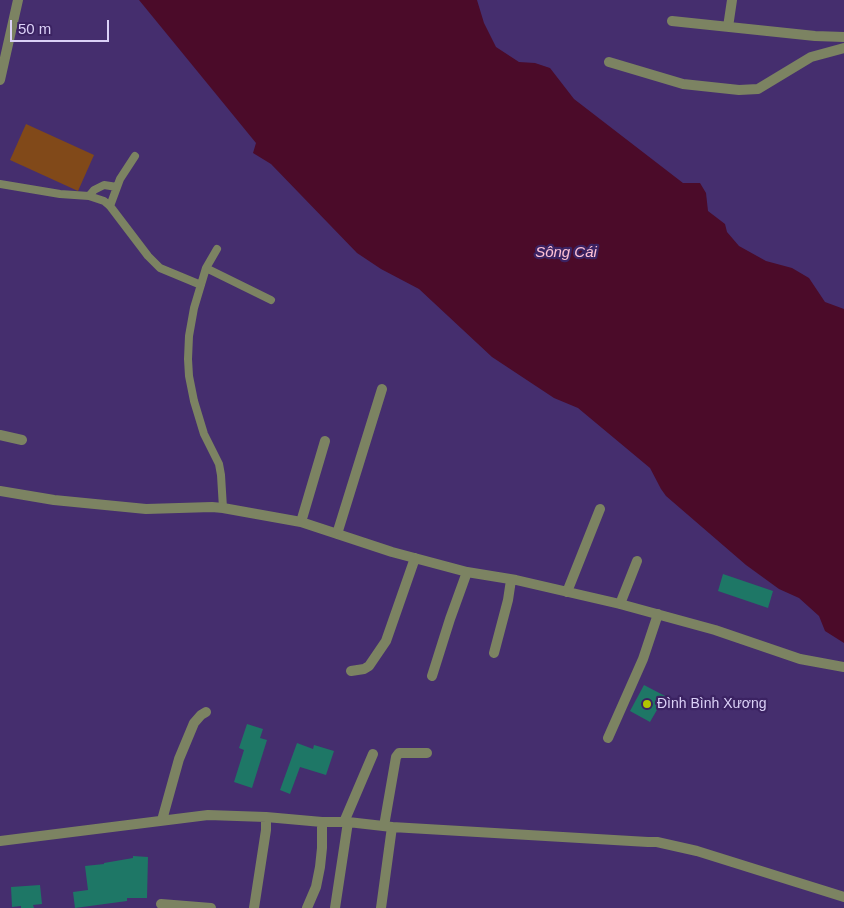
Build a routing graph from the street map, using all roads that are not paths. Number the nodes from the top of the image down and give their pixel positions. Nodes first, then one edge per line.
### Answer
1 (18, 0) edge
2 (732, 0) edge
3 (672, 21) dead end
4 (728, 27) junction
5 (844, 37) edge
6 (844, 48) edge
7 (609, 62) dead end
8 (0, 80) edge
9 (135, 156) dead end
10 (0, 184) edge
11 (117, 187) junction
12 (90, 196) junction
13 (110, 206) junction
14 (216, 249) dead end
15 (206, 268) junction
16 (201, 285) junction
17 (271, 300) dead end
18 (382, 389) dead end
19 (0, 435) edge
20 (22, 440) dead end
21 (325, 441) dead end
22 (0, 491) edge
23 (223, 508) junction
24 (600, 509) dead end
25 (301, 522) junction
26 (337, 534) junction
27 (415, 558) junction
28 (637, 561) dead end
29 (467, 572) junction
30 (511, 580) junction
31 (567, 592) junction
32 (620, 604) junction
33 (658, 614) junction
34 (494, 653) dead end
35 (844, 668) edge
36 (351, 671) dead end
37 (432, 676) dead end
38 (206, 712) dead end
39 (608, 738) dead end
40 (427, 753) dead end
41 (373, 754) dead end
42 (266, 817) junction
43 (162, 820) junction
44 (322, 822) junction
45 (346, 822) junction
46 (388, 826) junction
47 (0, 841) edge
48 (844, 897) edge
49 (161, 904) dead end
50 (211, 908) edge
51 (254, 908) edge
52 (307, 908) edge
53 (334, 908) edge
54 (381, 908) edge

1 - 8 street
2 - 4 street
3 - 4 street
4 - 5 street
6 - 7 street
9 - 11 lane
10 - 12 lane
11 - 12 lane
11 - 13 lane
12 - 13 lane
13 - 16 lane
14 - 15 lane
15 - 16 lane
15 - 17 lane
16 - 23 lane
18 - 26 street
19 - 20 street
21 - 25 street
22 - 23 street
23 - 25 street
24 - 31 street
25 - 26 street
26 - 27 street
27 - 29 street
27 - 36 street
28 - 32 street
29 - 30 street
29 - 37 street
30 - 31 street
30 - 34 street
31 - 32 street
32 - 33 street
33 - 35 street
33 - 39 street
38 - 43 street
40 - 46 street
41 - 45 street
42 - 43 street
42 - 44 street
42 - 51 street
43 - 47 street
44 - 45 street
44 - 52 street
45 - 46 street
45 - 53 street
46 - 48 street
46 - 54 street
49 - 50 street

